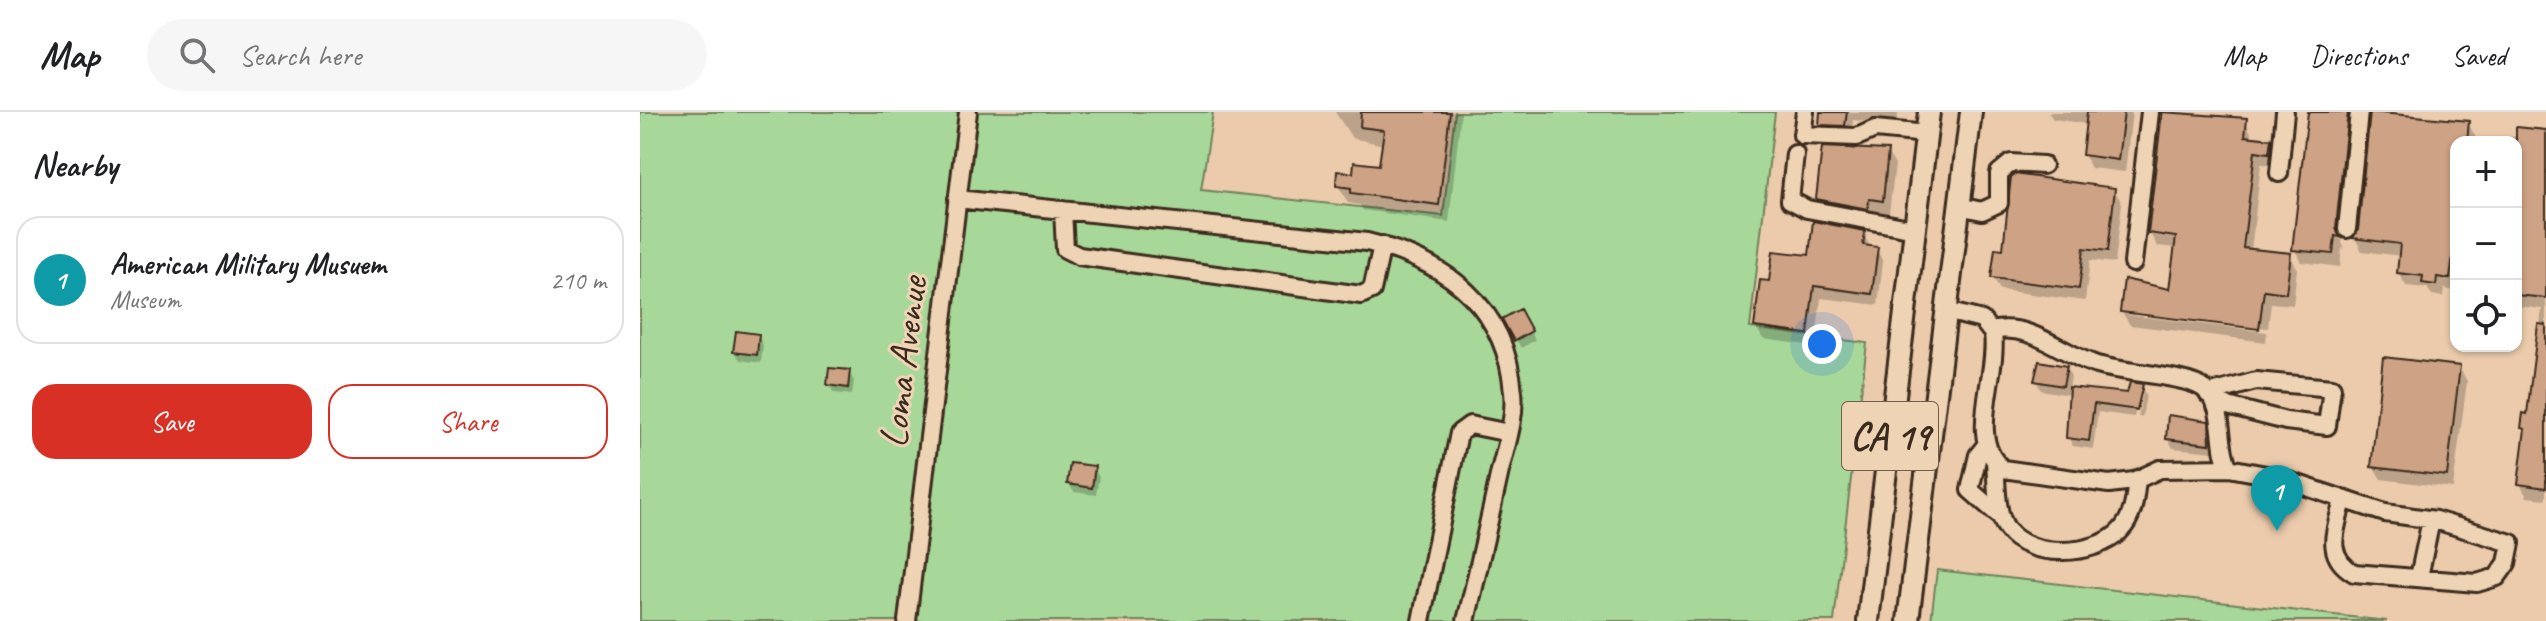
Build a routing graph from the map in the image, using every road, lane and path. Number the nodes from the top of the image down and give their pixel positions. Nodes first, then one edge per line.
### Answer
1 (968, 112) edge
2 (1805, 112) edge
3 (1929, 112) edge
4 (1971, 112) edge
5 (2150, 112) edge
6 (2285, 112) edge
7 (2359, 112) edge
8 (1927, 134) junction
9 (1795, 154) dead end
10 (2043, 165) dead end
11 (2279, 173) dead end
12 (957, 199) junction
13 (1959, 206) junction
14 (1063, 210) junction
15 (1915, 229) junction
16 (2347, 229) dead end
17 (1382, 245) junction
18 (2133, 263) dead end
19 (1946, 311) junction
20 (1991, 331) junction
21 (2212, 399) junction
22 (1509, 433) junction
23 (1986, 445) junction
24 (1995, 462) junction
25 (2229, 468) junction
26 (2137, 479) junction
27 (2343, 500) junction
28 (2001, 517) junction
29 (2431, 520) junction
30 (2419, 577) junction
31 (907, 621) edge
32 (1421, 621) edge
33 (1466, 621) edge
34 (1868, 621) edge
35 (1908, 621) edge

1 - 12 street, Loma Avenue
2 - 8 street
3 - 8 main road, CA 19
4 - 13 main road, CA 19
5 - 18 street
6 - 11 street
7 - 16 street
8 - 15 main road, CA 19
9 - 15 street
10 - 13 street
12 - 14 street
12 - 31 street, Loma Avenue
13 - 19 main road, CA 19
14 - 17 street
14 - 17 street
15 - 34 main road, CA 19
17 - 22 street
19 - 20 street
19 - 35 main road, CA 19
20 - 21 street
20 - 23 street
21 - 21 street
21 - 25 street
22 - 32 street
22 - 33 street
23 - 24 street
23 - 28 street
24 - 26 street
24 - 28 street
25 - 26 street
25 - 27 street
26 - 28 street
27 - 29 street
27 - 30 street
29 - 30 street
29 - 30 street

